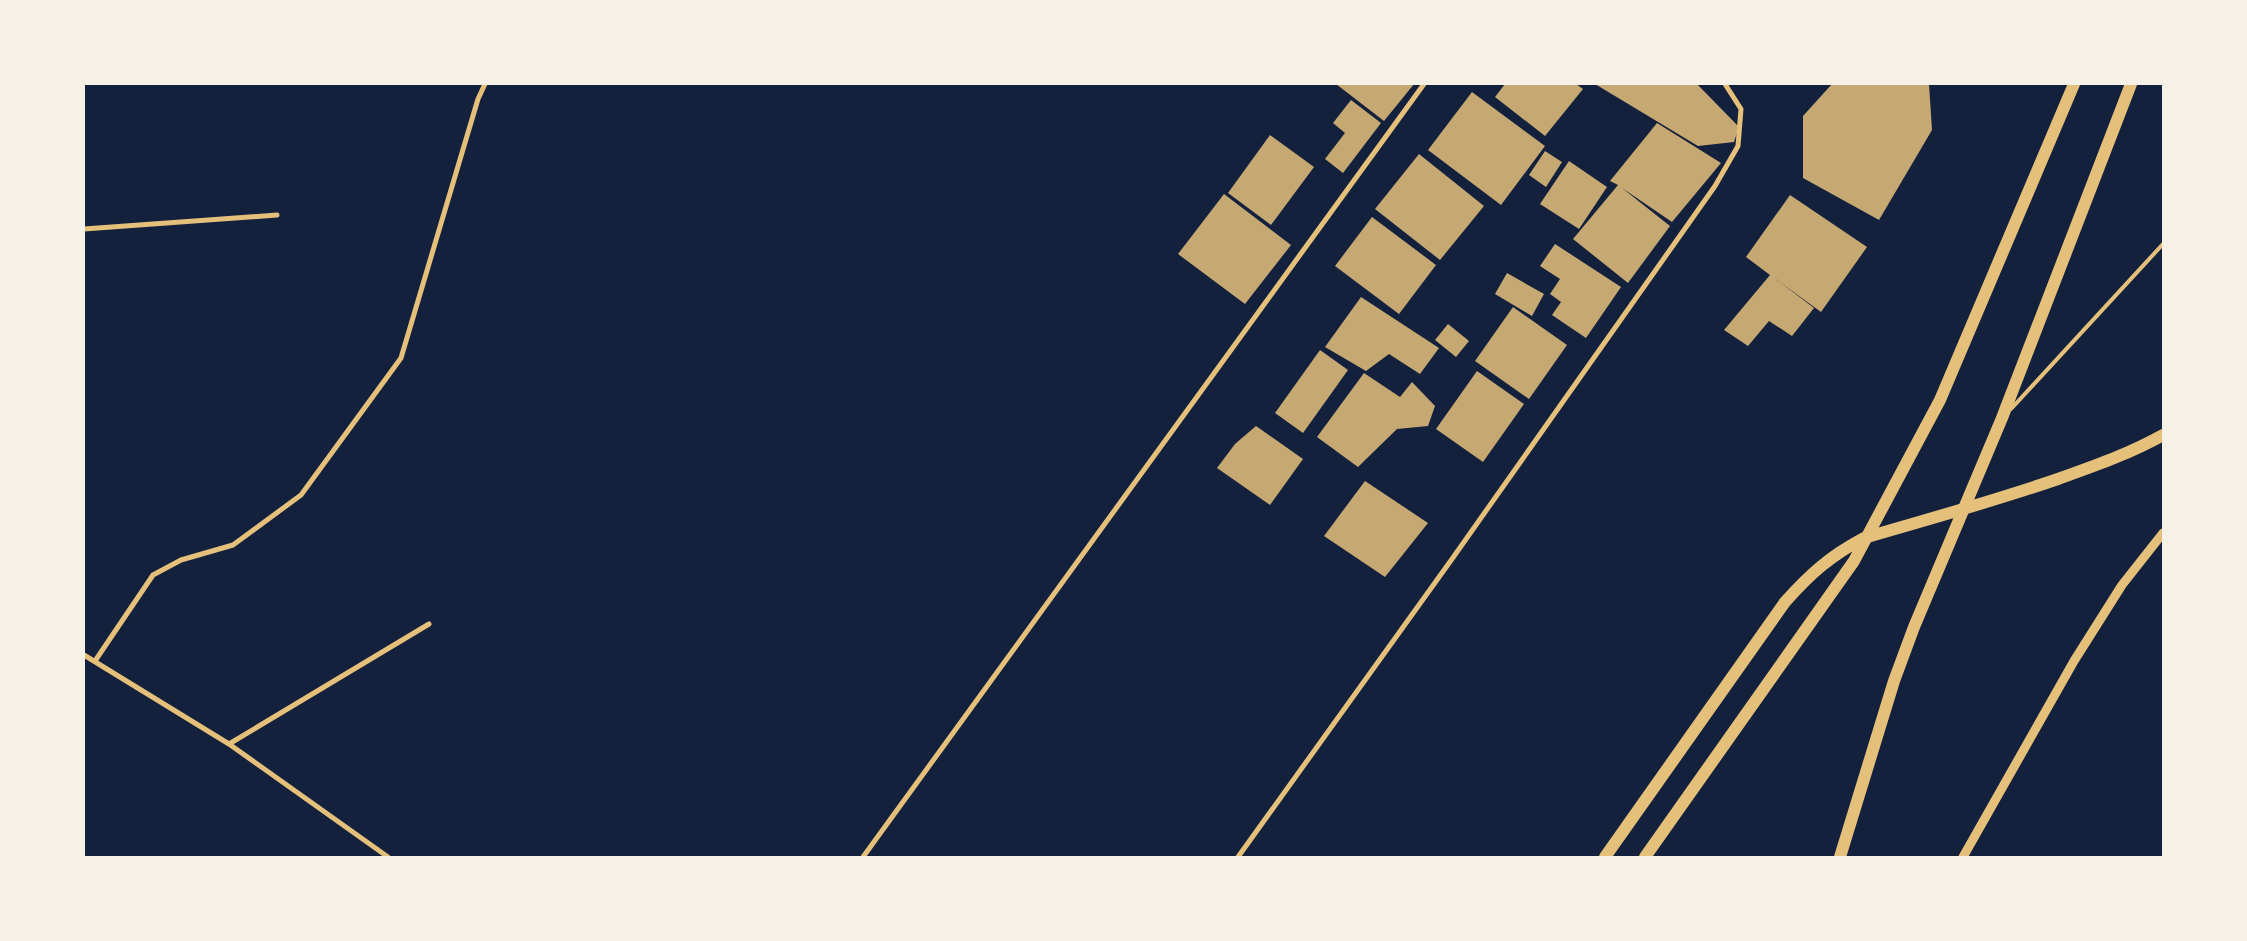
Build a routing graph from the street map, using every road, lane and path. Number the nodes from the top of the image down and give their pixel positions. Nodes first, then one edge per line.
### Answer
1 (484, 84) edge
2 (1424, 84) edge
3 (1725, 84) edge
4 (2074, 84) edge
5 (2130, 84) edge
6 (277, 215) dead end
7 (84, 229) edge
8 (2163, 244) edge
9 (2002, 418) junction
10 (2163, 435) edge
11 (2163, 533) edge
12 (429, 624) dead end
13 (84, 655) edge
14 (95, 661) junction
15 (229, 744) junction
16 (388, 857) edge
17 (863, 857) edge
18 (1238, 857) edge
19 (1605, 857) edge
20 (1645, 857) edge
21 (1840, 857) edge
22 (1963, 857) edge

1 - 14 street
2 - 17 street
3 - 18 street
4 - 20 main road
5 - 9 main road
6 - 7 street
8 - 9 lane
9 - 21 main road
10 - 19 main road
11 - 22 street
12 - 15 street
13 - 14 street
14 - 15 street
15 - 16 street

